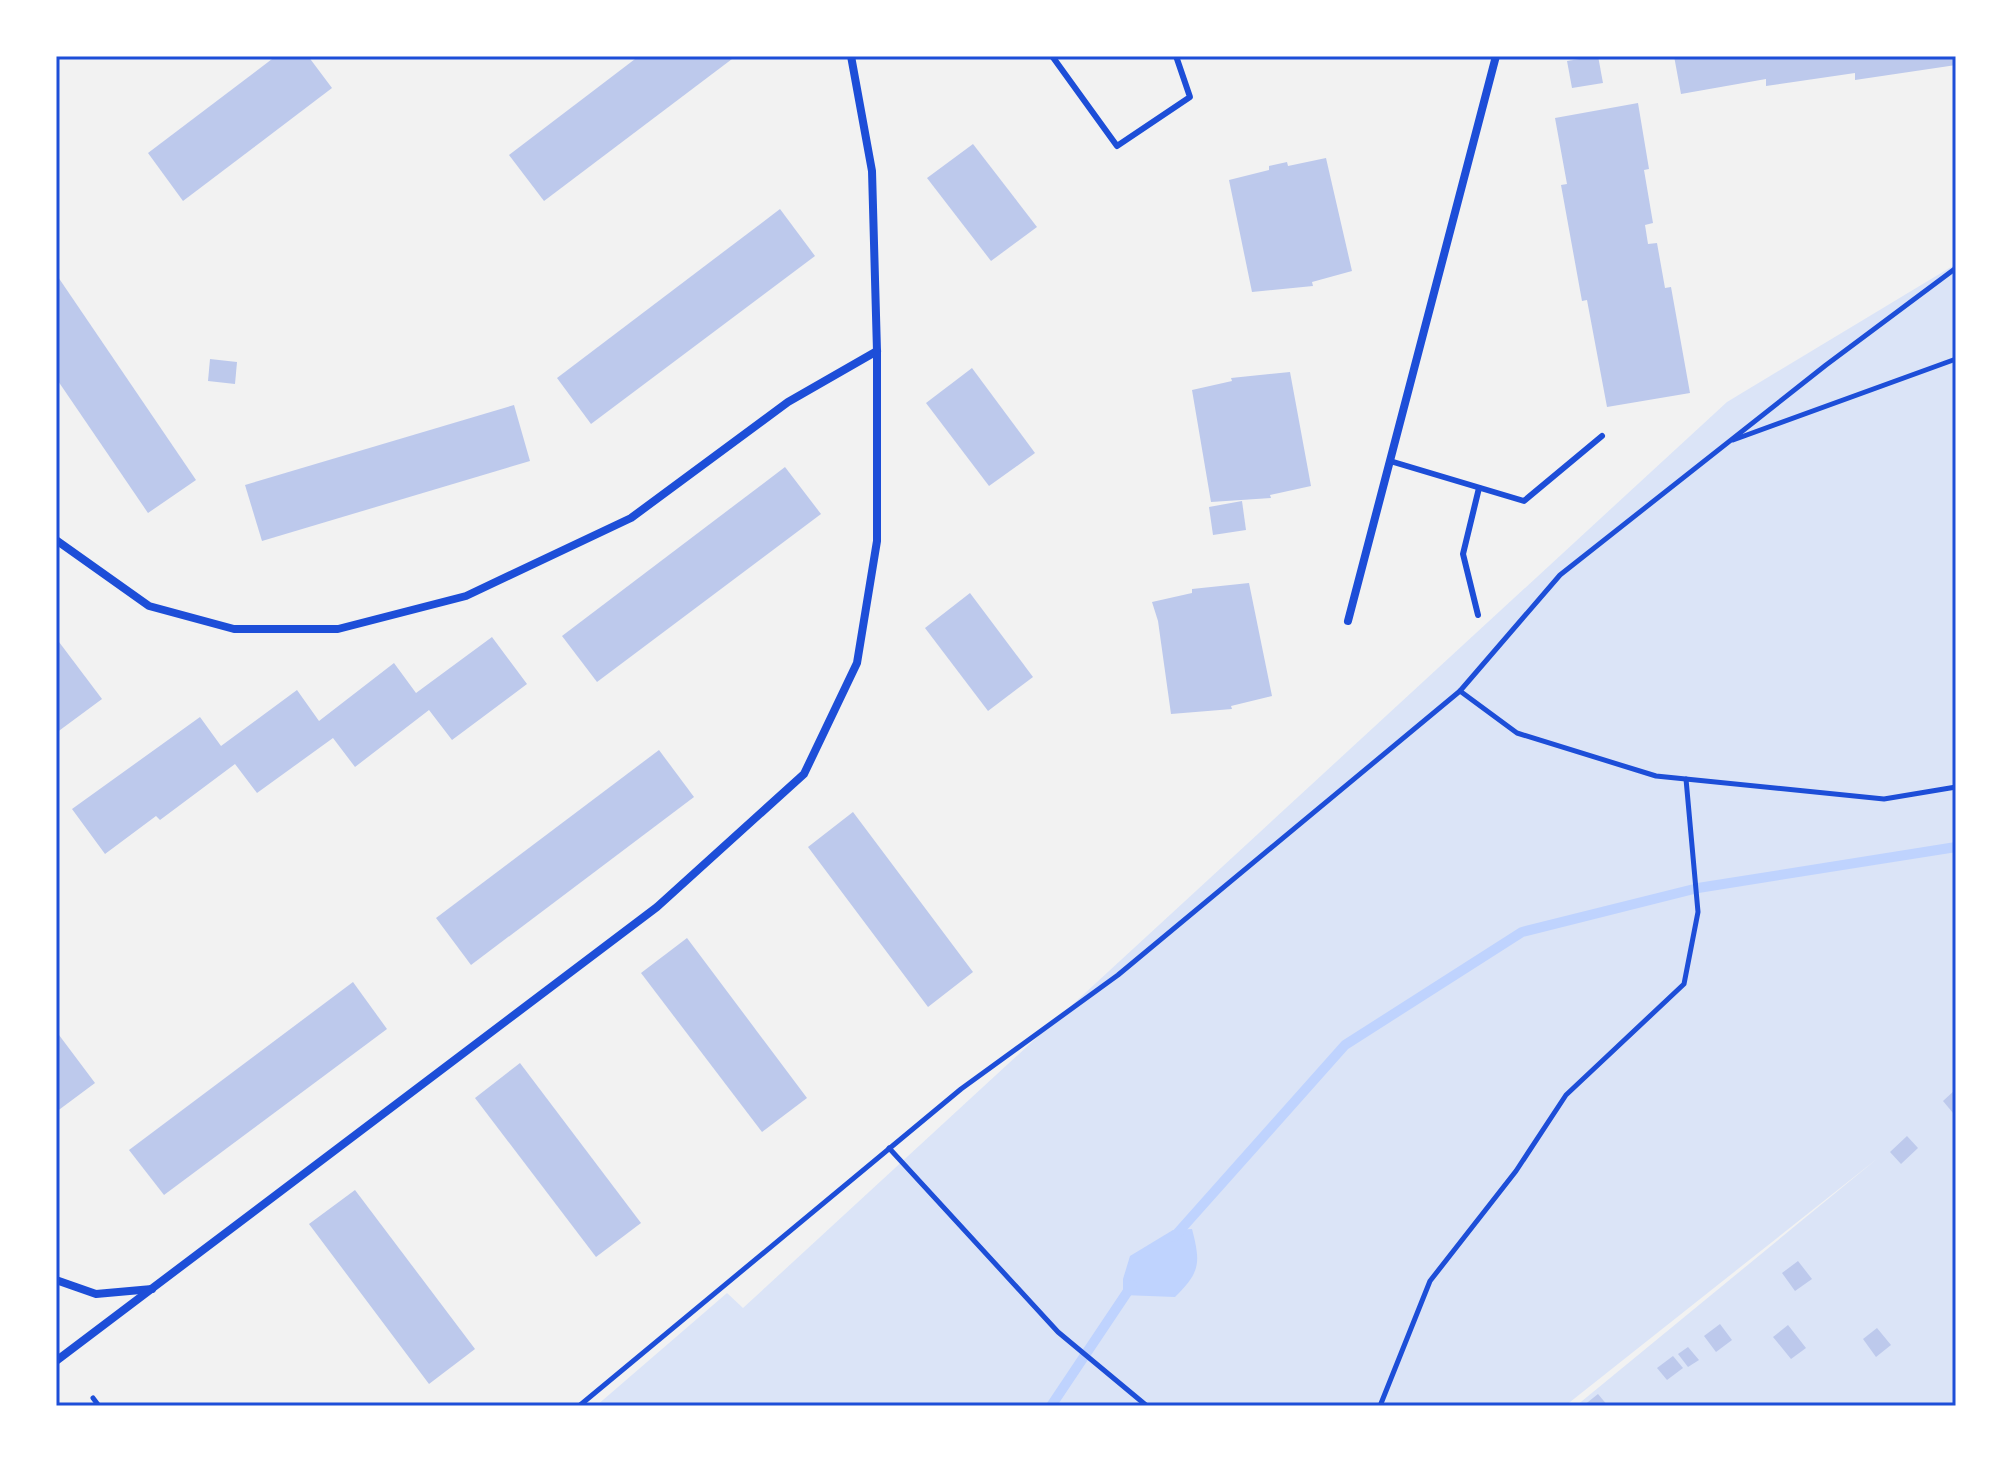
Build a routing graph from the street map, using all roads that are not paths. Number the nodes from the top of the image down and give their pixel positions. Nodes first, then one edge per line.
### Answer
1 (851, 56) edge
2 (1052, 56) edge
3 (1176, 56) edge
4 (1496, 56) edge
5 (877, 351) junction
6 (1602, 436) dead end
7 (1390, 461) junction
8 (1479, 488) junction
9 (56, 540) edge
10 (1478, 615) dead end
11 (1348, 621) dead end
12 (56, 1280) edge
13 (154, 1289) junction
14 (56, 1361) edge

1 - 5 street
2 - 3 lane
4 - 7 street
5 - 9 street
5 - 13 street
6 - 8 lane
7 - 8 lane
7 - 11 street
8 - 10 lane
12 - 13 street
13 - 14 street

